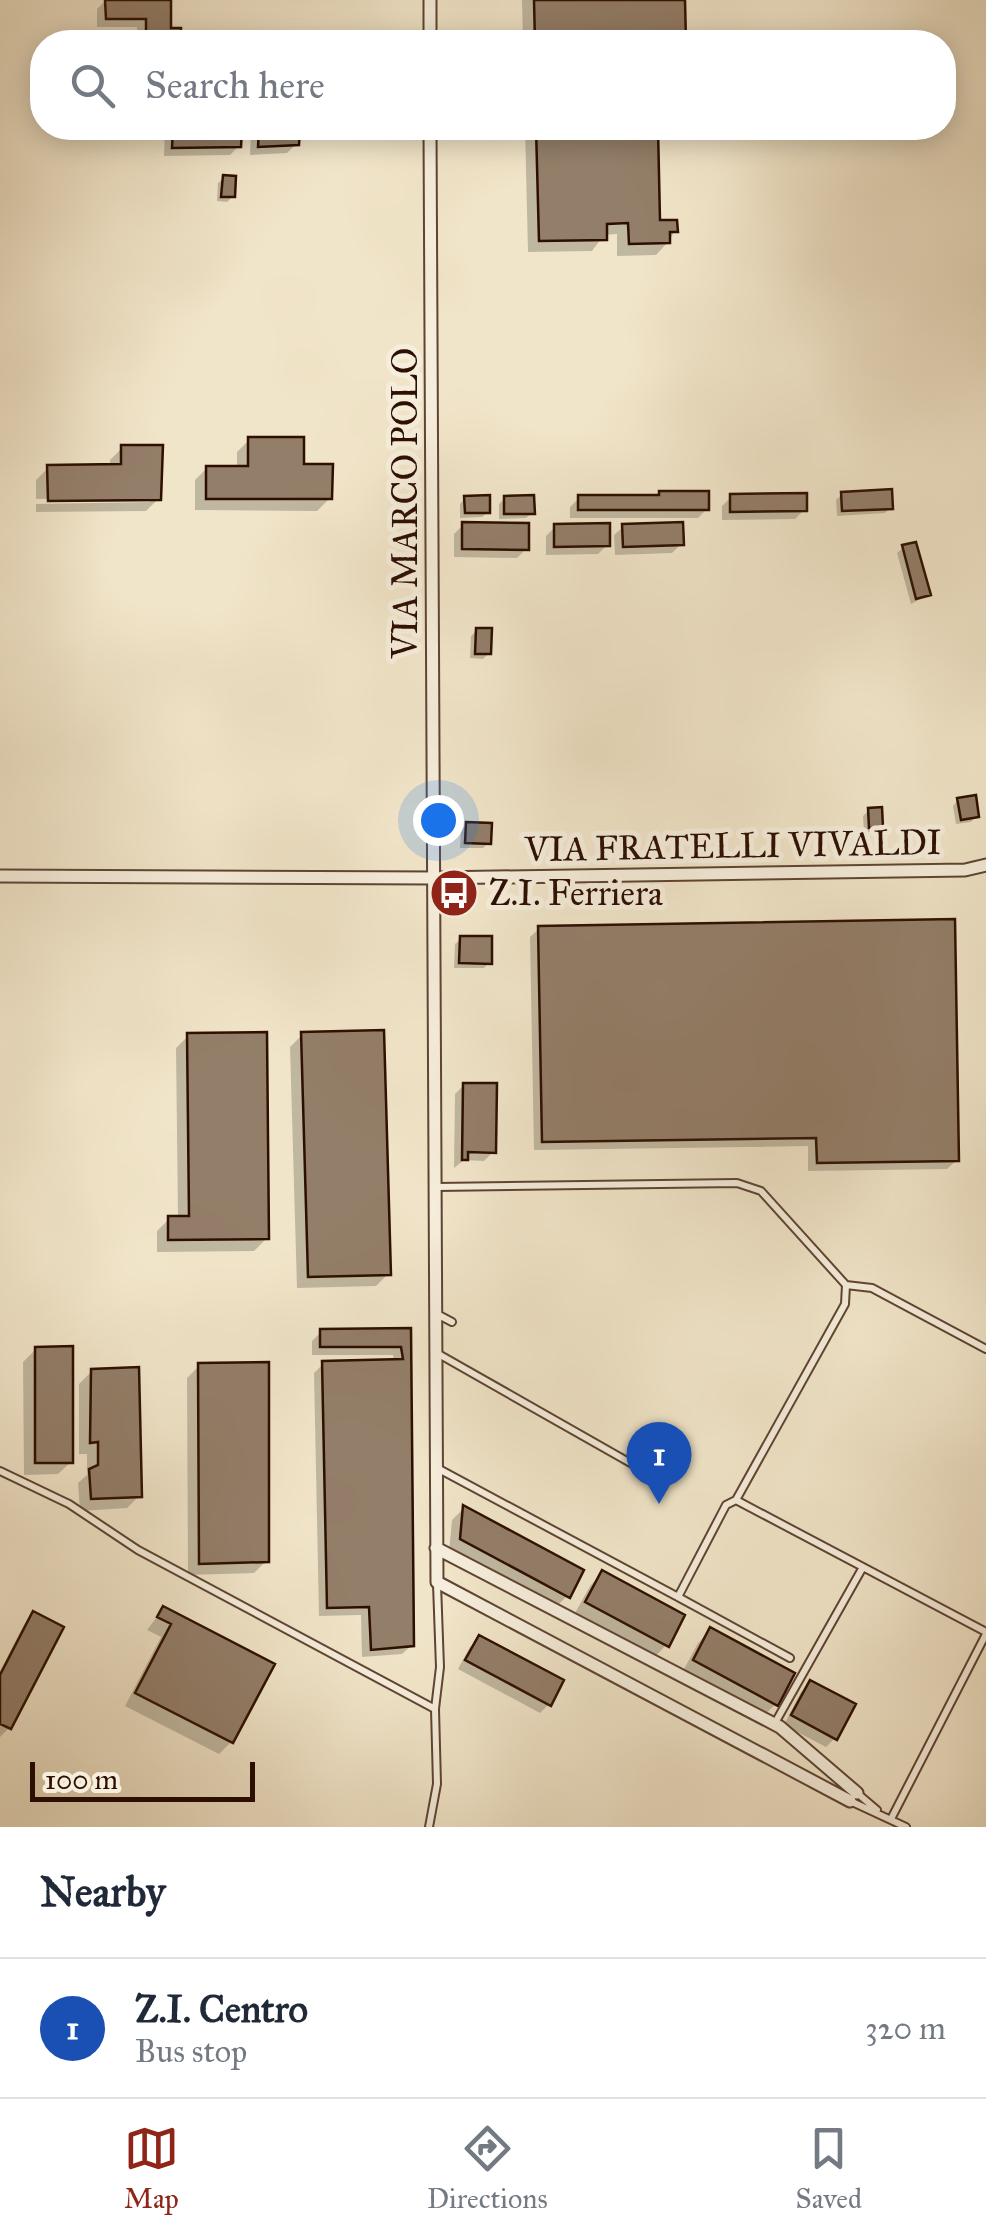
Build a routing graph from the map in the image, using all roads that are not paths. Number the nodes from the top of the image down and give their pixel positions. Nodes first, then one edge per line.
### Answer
1 (430, 0) edge
2 (430, 30) edge
3 (430, 140) edge
4 (986, 865) edge
5 (0, 876) edge
6 (435, 878) junction
7 (434, 1187) junction
8 (846, 1285) junction
9 (434, 1312) junction
10 (452, 1322) dead end
11 (986, 1350) edge
12 (434, 1352) junction
13 (434, 1466) junction
14 (640, 1469) dead end
15 (0, 1471) edge
16 (736, 1500) junction
17 (436, 1548) junction
18 (863, 1567) junction
19 (437, 1582) junction
20 (678, 1597) junction
21 (986, 1633) edge
22 (790, 1658) dead end
23 (436, 1708) junction
24 (774, 1724) junction
25 (854, 1797) junction
26 (891, 1819) junction
27 (429, 1827) edge
28 (906, 1827) edge

1 - 2 street
3 - 6 street, VIA MARCO POLO
4 - 6 street, VIA FRATELLI VIVALDI
5 - 6 street, VIA FRATELLI VIVALDI
6 - 7 street, VIA MARCO POLO
7 - 8 lane
7 - 9 street, VIA MARCO POLO
8 - 11 lane
8 - 16 lane
9 - 10 lane
9 - 12 street, VIA MARCO POLO
12 - 13 street, VIA MARCO POLO
12 - 14 lane
13 - 17 street, VIA MARCO POLO
13 - 20 lane
15 - 23 lane
16 - 18 lane
16 - 20 lane
17 - 19 street, VIA MARCO POLO
17 - 24 street
18 - 21 lane
18 - 24 lane
19 - 23 lane
19 - 25 street
20 - 22 lane
21 - 26 lane
23 - 27 lane
24 - 25 street
25 - 26 lane
26 - 28 lane

